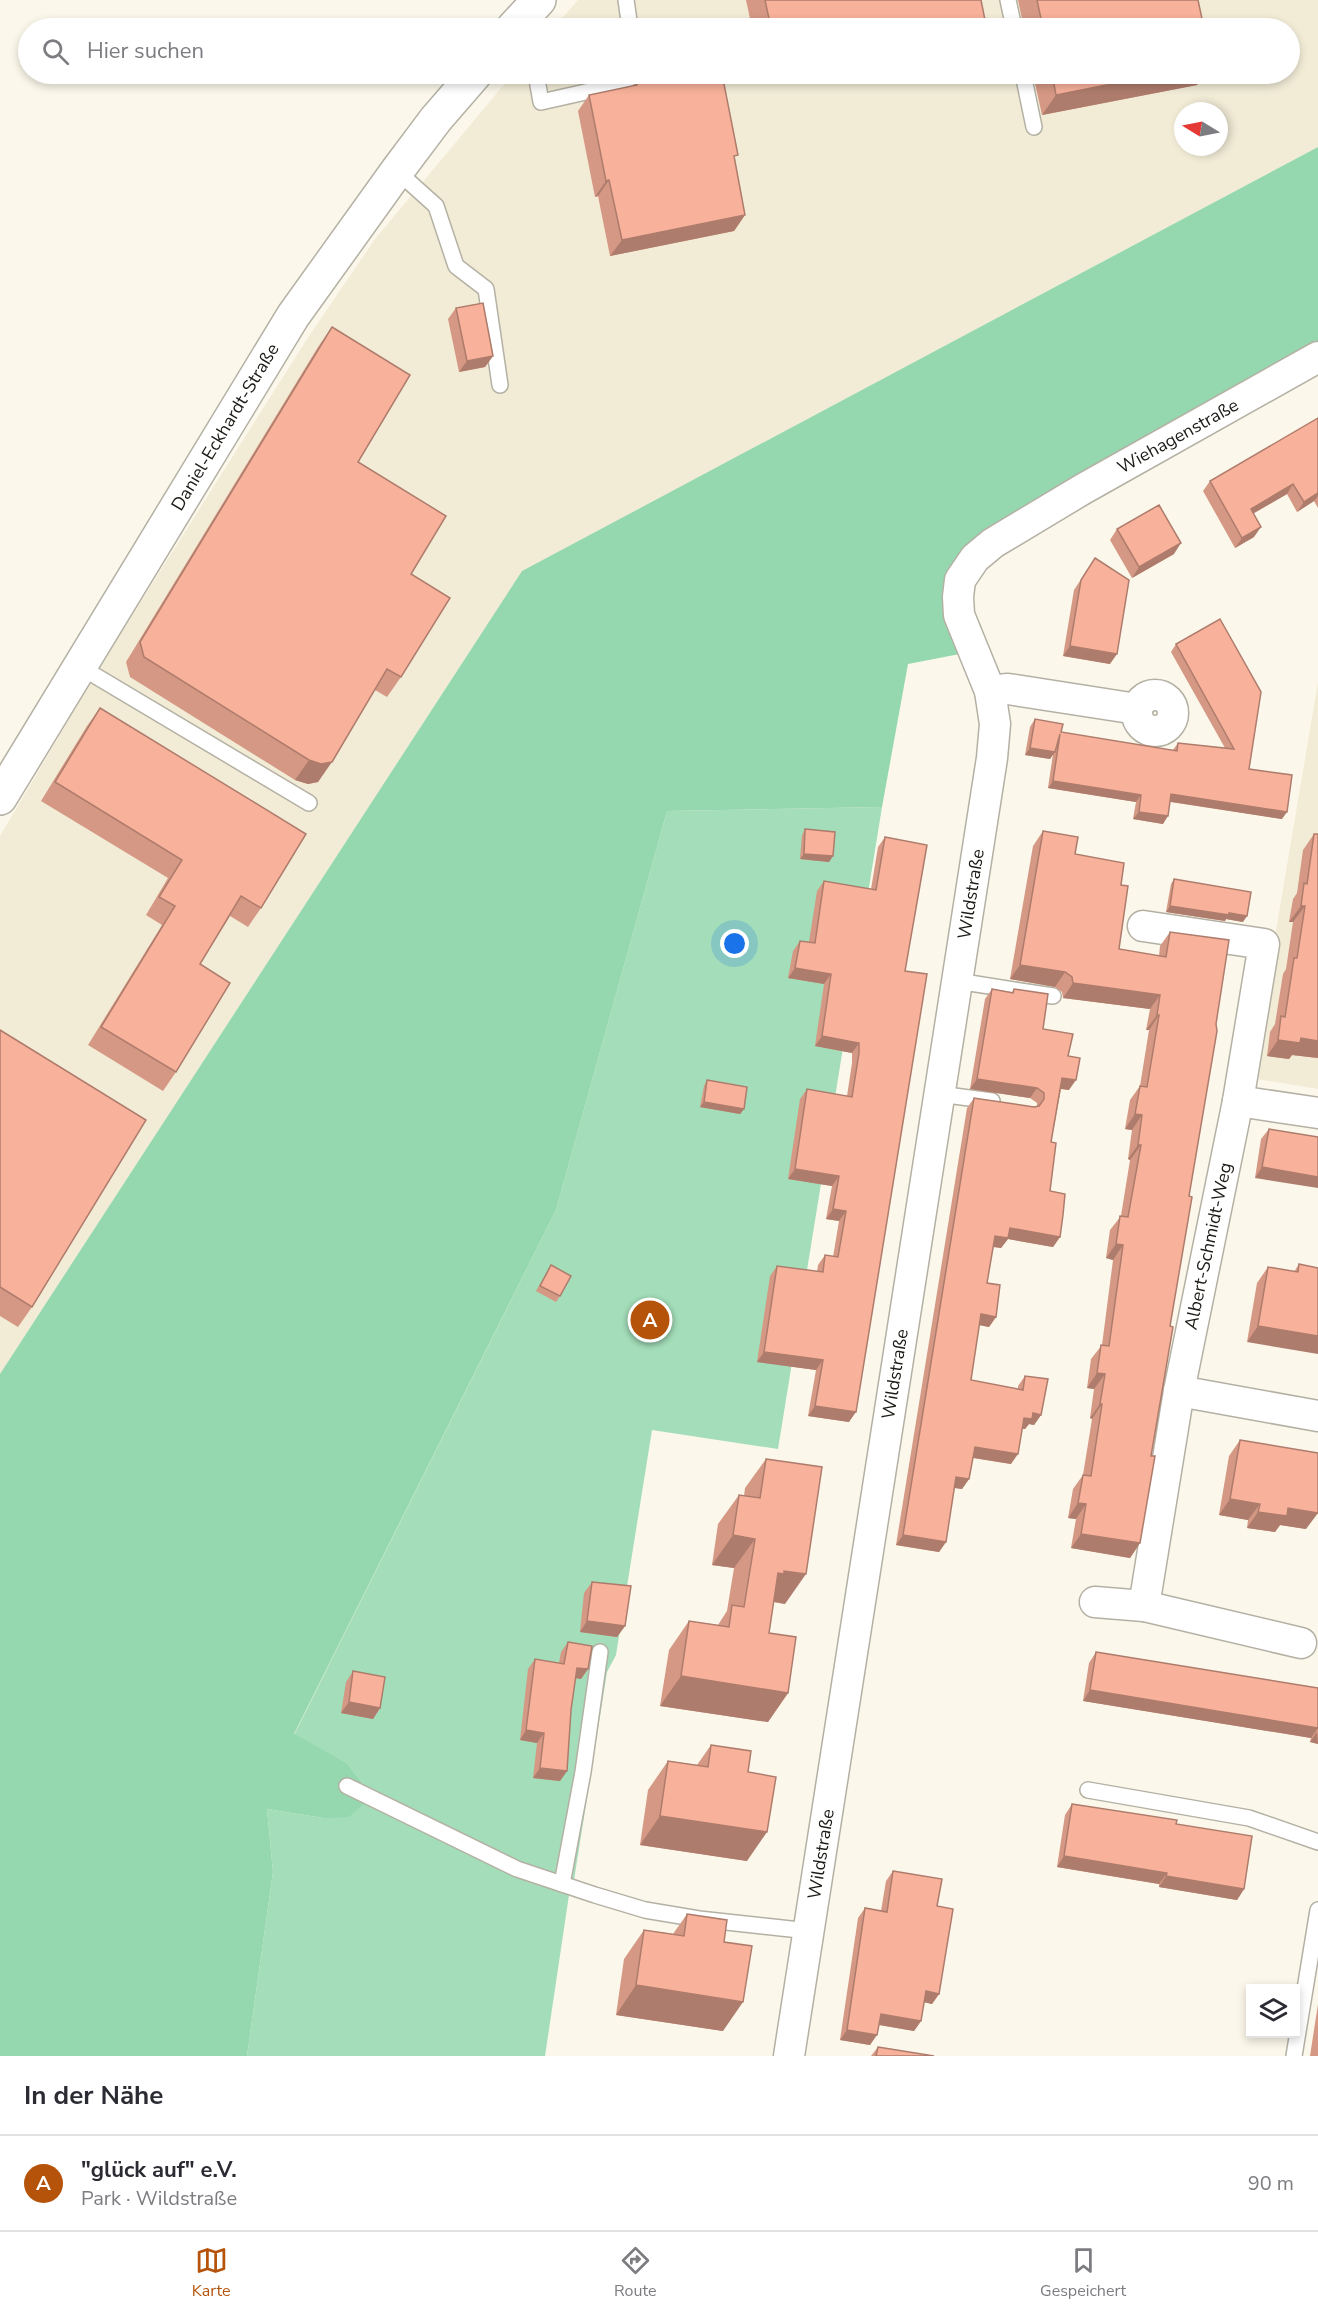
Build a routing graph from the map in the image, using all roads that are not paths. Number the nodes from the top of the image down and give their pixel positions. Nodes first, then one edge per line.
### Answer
1 (539, 0) edge
2 (626, 0) edge
3 (1008, 0) edge
4 (524, 18) edge
5 (629, 18) edge
6 (1012, 18) edge
7 (466, 84) edge
8 (538, 84) edge
9 (621, 84) edge
10 (1025, 84) edge
11 (1035, 127) dead end
12 (397, 171) junction
13 (1318, 357) edge
14 (501, 385) dead end
15 (1039, 516) joint
16 (79, 666) junction
17 (990, 691) junction
18 (1137, 709) dead end
19 (0, 798) edge
20 (309, 803) dead end
21 (1143, 926) dead end
22 (957, 981) junction
23 (1053, 996) dead end
24 (939, 1094) junction
25 (1238, 1101) junction
26 (1006, 1103) edge
27 (1318, 1113) edge
28 (1179, 1391) junction
29 (1318, 1416) edge
30 (1095, 1602) dead end
31 (1144, 1606) junction
32 (1301, 1643) dead end
33 (600, 1652) dead end
34 (347, 1786) dead end
35 (1088, 1790) dead end
36 (1318, 1842) edge
37 (562, 1884) junction
38 (1318, 1910) edge
39 (809, 1931) junction
40 (789, 2056) edge
41 (1294, 2056) edge

1 - 4 street
2 - 5 lane
3 - 6 lane
7 - 12 street, Daniel-Eckhardt-Straße
8 - 9 lane
10 - 11 lane
12 - 14 lane
12 - 16 street, Daniel-Eckhardt-Straße
13 - 15 street, Wiehagenstraße
15 - 17 street, Wildstraße
16 - 19 street, Daniel-Eckhardt-Straße
16 - 20 lane
17 - 18 street
17 - 22 street, Wildstraße
21 - 25 street, Albert-Schmidt-Weg
22 - 23 lane
22 - 24 street, Wildstraße
24 - 26 lane
24 - 39 street, Wildstraße
25 - 27 street
25 - 28 street, Albert-Schmidt-Weg
28 - 29 street
28 - 31 street, Albert-Schmidt-Weg
30 - 31 street
31 - 32 street
33 - 37 lane
34 - 37 lane
35 - 36 lane
37 - 39 lane
38 - 41 lane
39 - 40 street, Wildstraße

